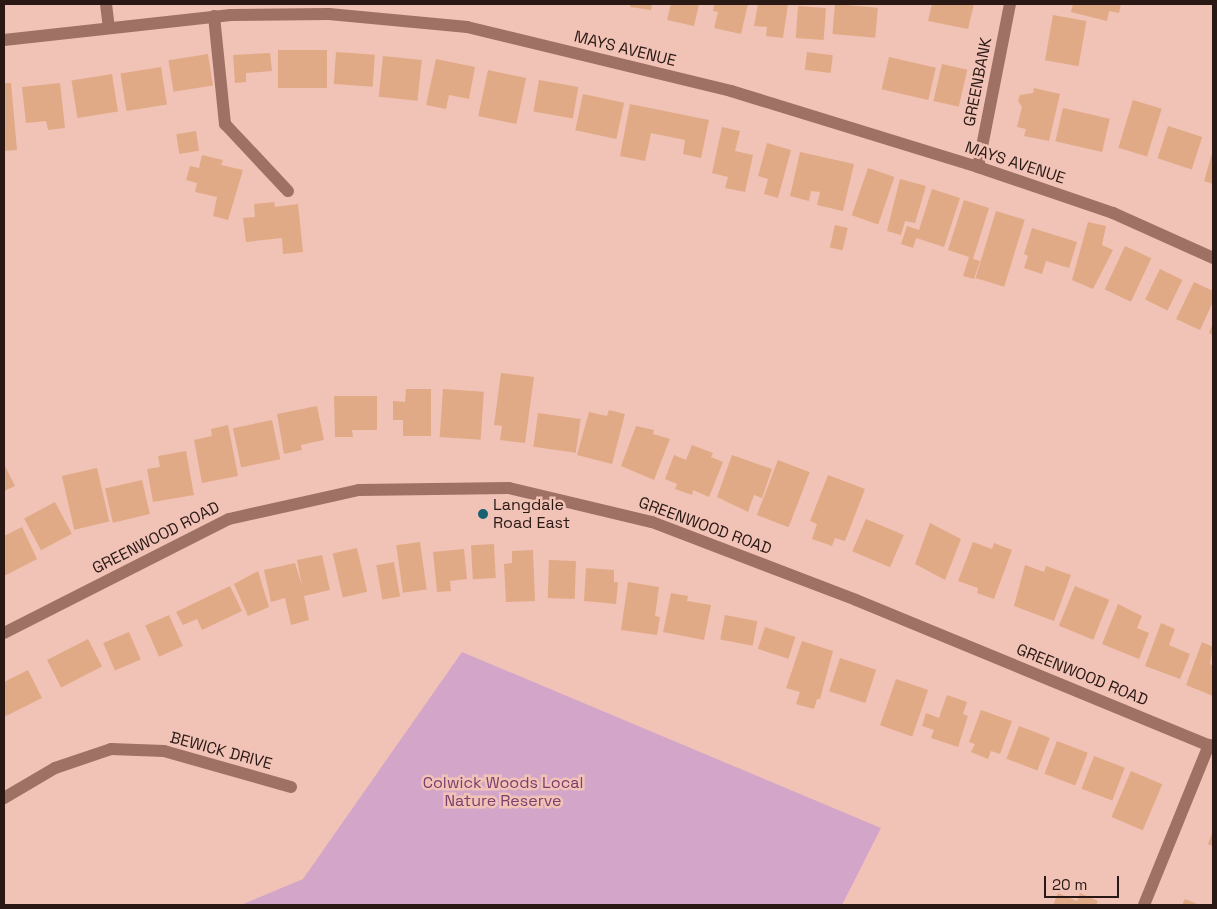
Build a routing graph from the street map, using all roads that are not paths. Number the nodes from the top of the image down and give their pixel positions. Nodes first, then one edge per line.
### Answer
1 (106, 4) edge
2 (1010, 4) edge
3 (214, 16) junction
4 (109, 28) junction
5 (4, 40) edge
6 (978, 167) junction
7 (288, 191) dead end
8 (1213, 258) edge
9 (4, 633) edge
10 (1211, 746) edge
11 (291, 787) dead end
12 (4, 798) edge
13 (1144, 905) edge

1 - 4 street
2 - 6 street, GREENBANK
3 - 4 street, MAYS AVENUE
3 - 6 street, MAYS AVENUE
3 - 7 street
4 - 5 street, MAYS AVENUE
6 - 8 street, MAYS AVENUE
9 - 10 street, GREENWOOD ROAD
10 - 13 street
11 - 12 street, BEWICK DRIVE

